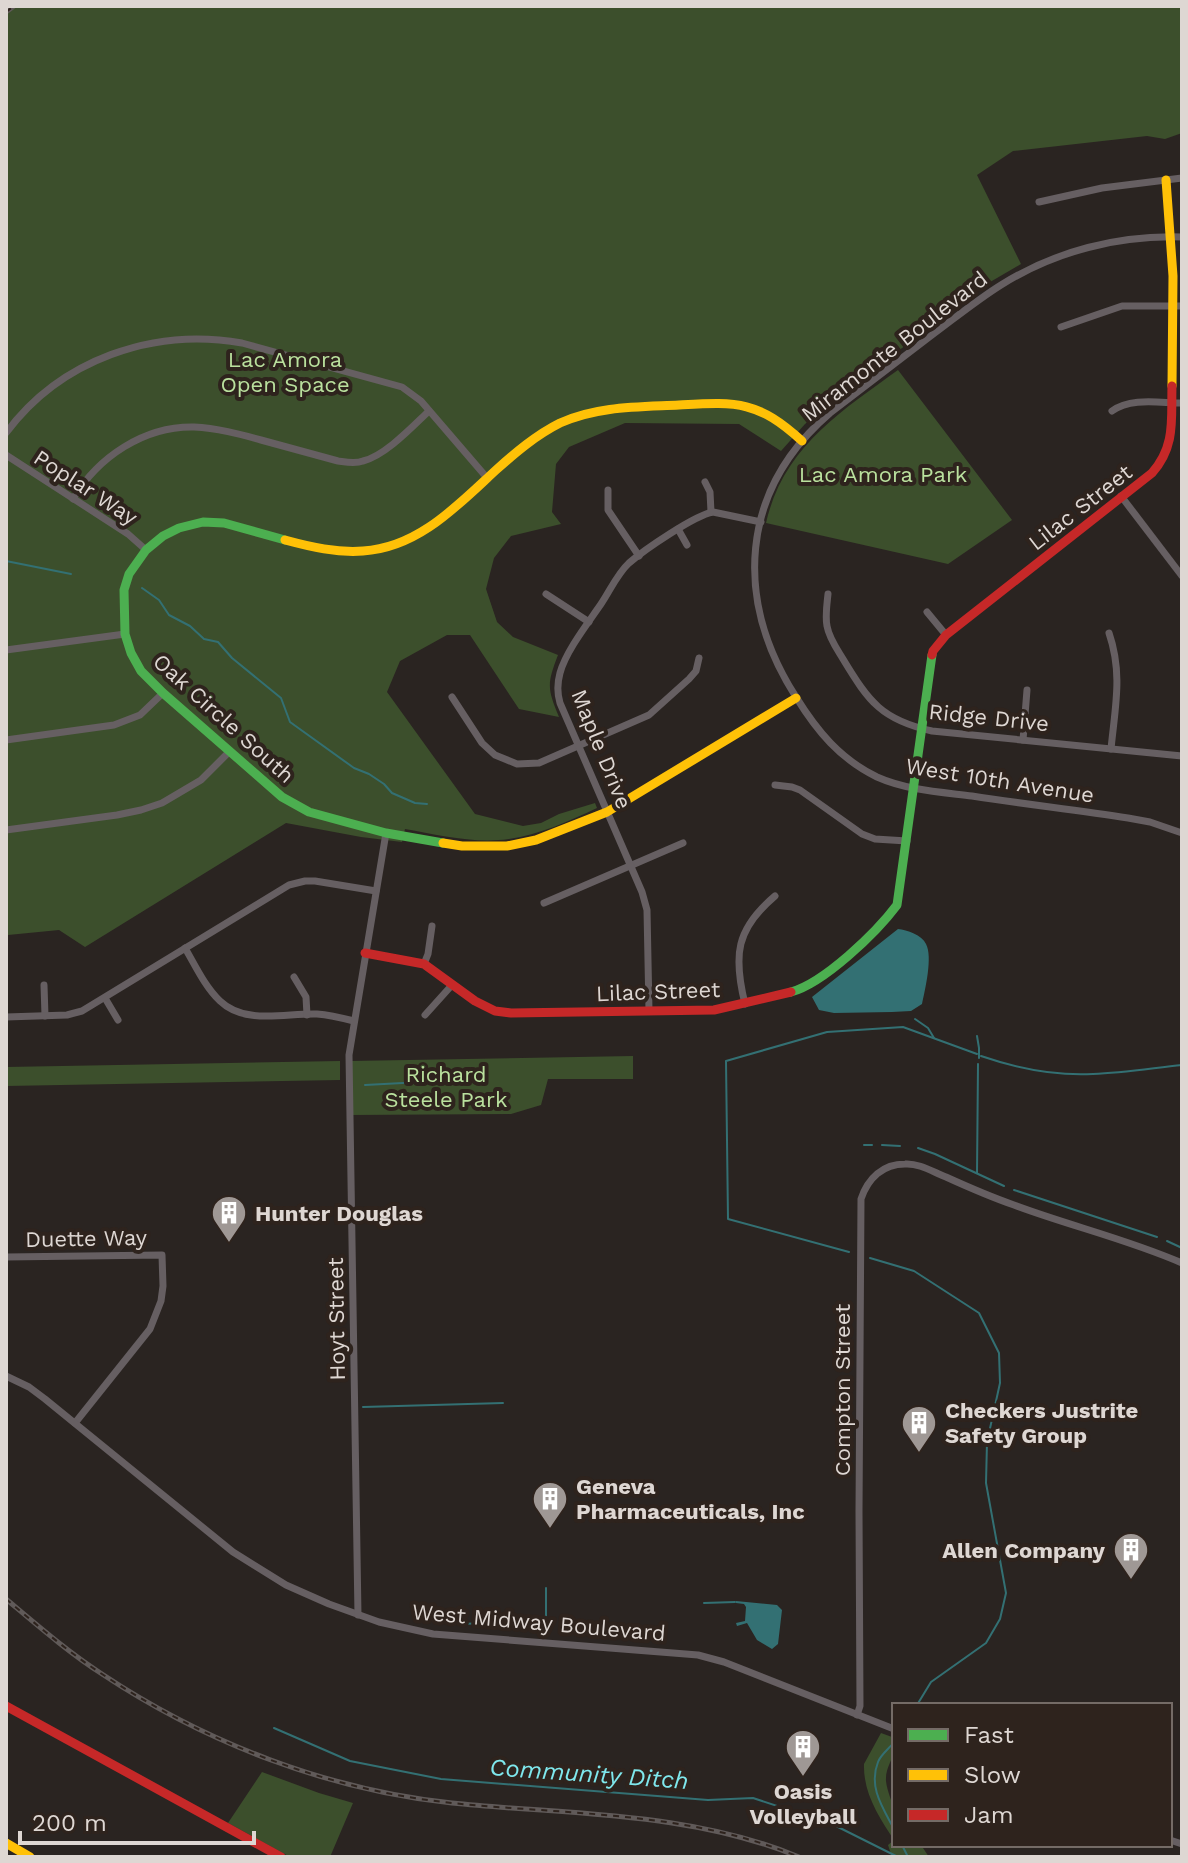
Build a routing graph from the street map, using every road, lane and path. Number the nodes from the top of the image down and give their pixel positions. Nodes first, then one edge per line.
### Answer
1 (1182, 178) edge
2 (1166, 180) junction
3 (1039, 202) dead end
4 (1177, 237) edge
5 (1178, 306) edge
6 (1061, 327) dead end
7 (1177, 403) edge
8 (429, 411) junction
9 (1112, 411) dead end
10 (6, 433) edge
11 (802, 441) junction
12 (6, 455) edge
13 (488, 479) junction
14 (705, 482) dead end
15 (608, 490) dead end
16 (1121, 496) junction
17 (73, 499) junction
18 (711, 512) junction
19 (761, 522) junction
20 (678, 529) junction
21 (687, 545) dead end
22 (146, 550) junction
23 (639, 556) junction
24 (1179, 566) edge
25 (1182, 576) edge
26 (546, 594) dead end
27 (828, 594) dead end
28 (927, 612) dead end
29 (589, 622) junction
30 (1109, 633) dead end
31 (125, 634) junction
32 (946, 635) junction
33 (6, 650) edge
34 (699, 658) dead end
35 (1027, 690) dead end
36 (163, 693) junction
37 (452, 697) dead end
38 (796, 698) junction
39 (924, 729) junction
40 (6, 740) edge
41 (1023, 740) junction
42 (579, 746) junction
43 (1111, 749) junction
44 (229, 752) junction
45 (1182, 756) edge
46 (775, 785) dead end
47 (913, 788) junction
48 (607, 812) junction
49 (6, 830) edge
50 (1182, 832) edge
51 (386, 833) junction
52 (907, 841) junction
53 (683, 843) dead end
54 (630, 866) junction
55 (376, 891) junction
56 (775, 896) dead end
57 (544, 903) dead end
58 (432, 926) dead end
59 (185, 948) junction
60 (365, 953) junction
61 (424, 964) junction
62 (294, 977) dead end
63 (44, 985) dead end
64 (452, 985) junction
65 (105, 998) junction
66 (745, 1004) junction
67 (649, 1011) junction
68 (307, 1015) junction
69 (425, 1015) dead end
70 (45, 1016) junction
71 (6, 1017) edge
72 (118, 1020) dead end
73 (354, 1021) junction
74 (6, 1257) edge
75 (1182, 1263) edge
76 (6, 1376) edge
77 (75, 1423) junction
78 (358, 1615) junction
79 (6, 1706) edge
80 (857, 1715) junction
81 (892, 1728) edge
82 (6, 1843) edge
83 (30, 1857) edge
84 (281, 1857) edge

1 - 2 street
2 - 3 street
2 - 4 main road, Lilac Street
4 - 5 main road, Lilac Street
4 - 11 street, Miramonte Boulevard
5 - 6 street
5 - 7 main road, Lilac Street
7 - 9 street
7 - 16 main road, Lilac Street
8 - 10 street
8 - 13 street
8 - 17 street
11 - 13 main road
11 - 19 street, Miramonte Boulevard
12 - 17 street, Poplar Way
13 - 22 main road
14 - 18 street
15 - 23 street
16 - 24 street
16 - 32 main road, Lilac Street
17 - 22 street, Poplar Way
18 - 19 street
18 - 20 street, Maple Drive
19 - 38 street, Miramonte Boulevard
20 - 21 street
20 - 23 street, Maple Drive
22 - 31 main road, Oak Circle South
23 - 29 street, Maple Drive
24 - 25 street
26 - 29 street
27 - 39 street, Ridge Drive
28 - 32 street
29 - 42 street, Maple Drive
30 - 43 street
31 - 33 street
31 - 36 main road, Oak Circle South
32 - 39 main road, Lilac Street
34 - 42 street
35 - 41 street
36 - 40 street
36 - 44 main road, Oak Circle South
37 - 42 street
38 - 47 street, West 10th Avenue
38 - 48 main road, Oak Circle South
39 - 41 street, Ridge Drive
39 - 47 main road, Lilac Street
41 - 43 street, Ridge Drive
42 - 48 street, Maple Drive
43 - 45 street, Ridge Drive
44 - 49 street
44 - 51 main road, Oak Circle South
46 - 52 street
47 - 50 street, West 10th Avenue
47 - 52 main road, Lilac Street
48 - 51 main road, Oak Circle South
48 - 54 street, Maple Drive
51 - 55 street, Hoyt Street
52 - 66 main road, Lilac Street
53 - 54 street
54 - 57 street
54 - 67 street, Maple Drive
55 - 59 street
55 - 60 street, Hoyt Street
56 - 66 street
58 - 61 street
59 - 65 street
59 - 68 street
60 - 61 main road, Lilac Street
60 - 73 street, Hoyt Street
61 - 64 main road, Lilac Street
62 - 68 street
63 - 70 street
64 - 67 main road, Lilac Street
64 - 69 street
65 - 70 street
65 - 72 street
66 - 67 main road, Lilac Street
68 - 73 street
70 - 71 street
73 - 78 street, Hoyt Street
74 - 77 street, Duette Way
75 - 80 street, Compton Street
76 - 77 street, West Midway Boulevard
77 - 78 street, West Midway Boulevard
78 - 80 street, West Midway Boulevard
79 - 84 main road
80 - 81 street, West Midway Boulevard
82 - 83 main road

